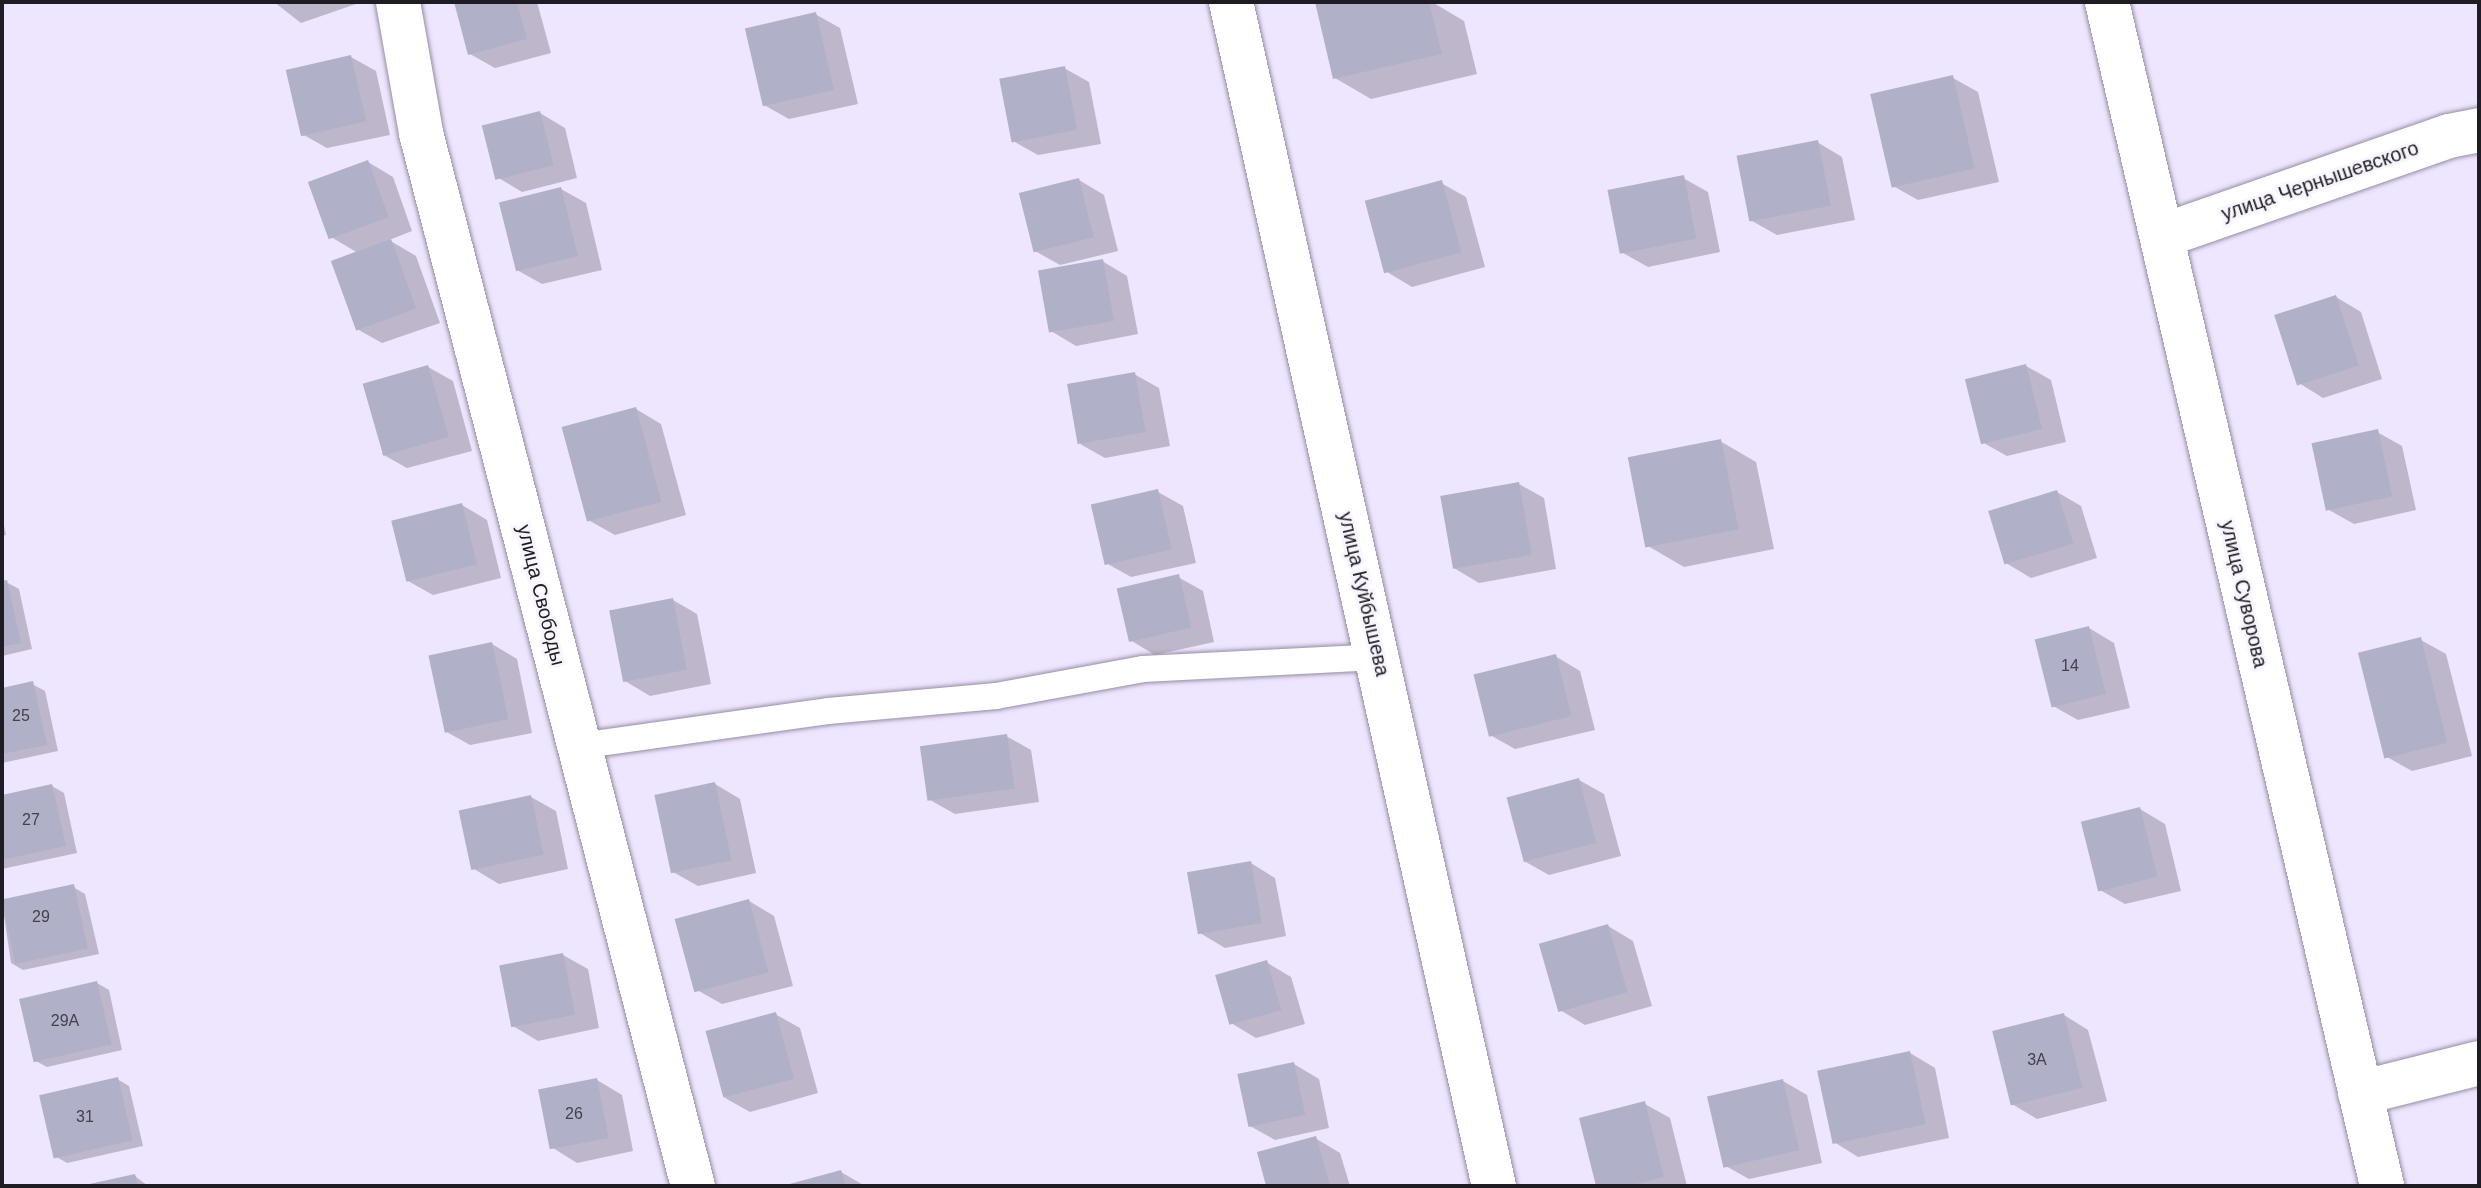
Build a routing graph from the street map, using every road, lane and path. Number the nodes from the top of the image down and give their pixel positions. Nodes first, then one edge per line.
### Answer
1 (398, 2) edge
2 (1231, 2) edge
3 (2107, 2) edge
4 (2479, 130) edge
5 (2162, 236) junction
6 (1378, 657) junction
7 (579, 746) junction
8 (2479, 1063) edge
9 (2360, 1093) junction
10 (693, 1186) edge
11 (1494, 1186) edge
12 (2382, 1186) edge

1 - 7 street, улица Свободы
2 - 6 street, улица Куйбышева
3 - 5 street, улица Суворова
4 - 5 street, улица Чернышевского
5 - 9 street, улица Суворова
6 - 7 lane
6 - 11 street, улица Куйбышева
7 - 10 street, улица Свободы
8 - 9 street
9 - 12 street, улица Суворова

